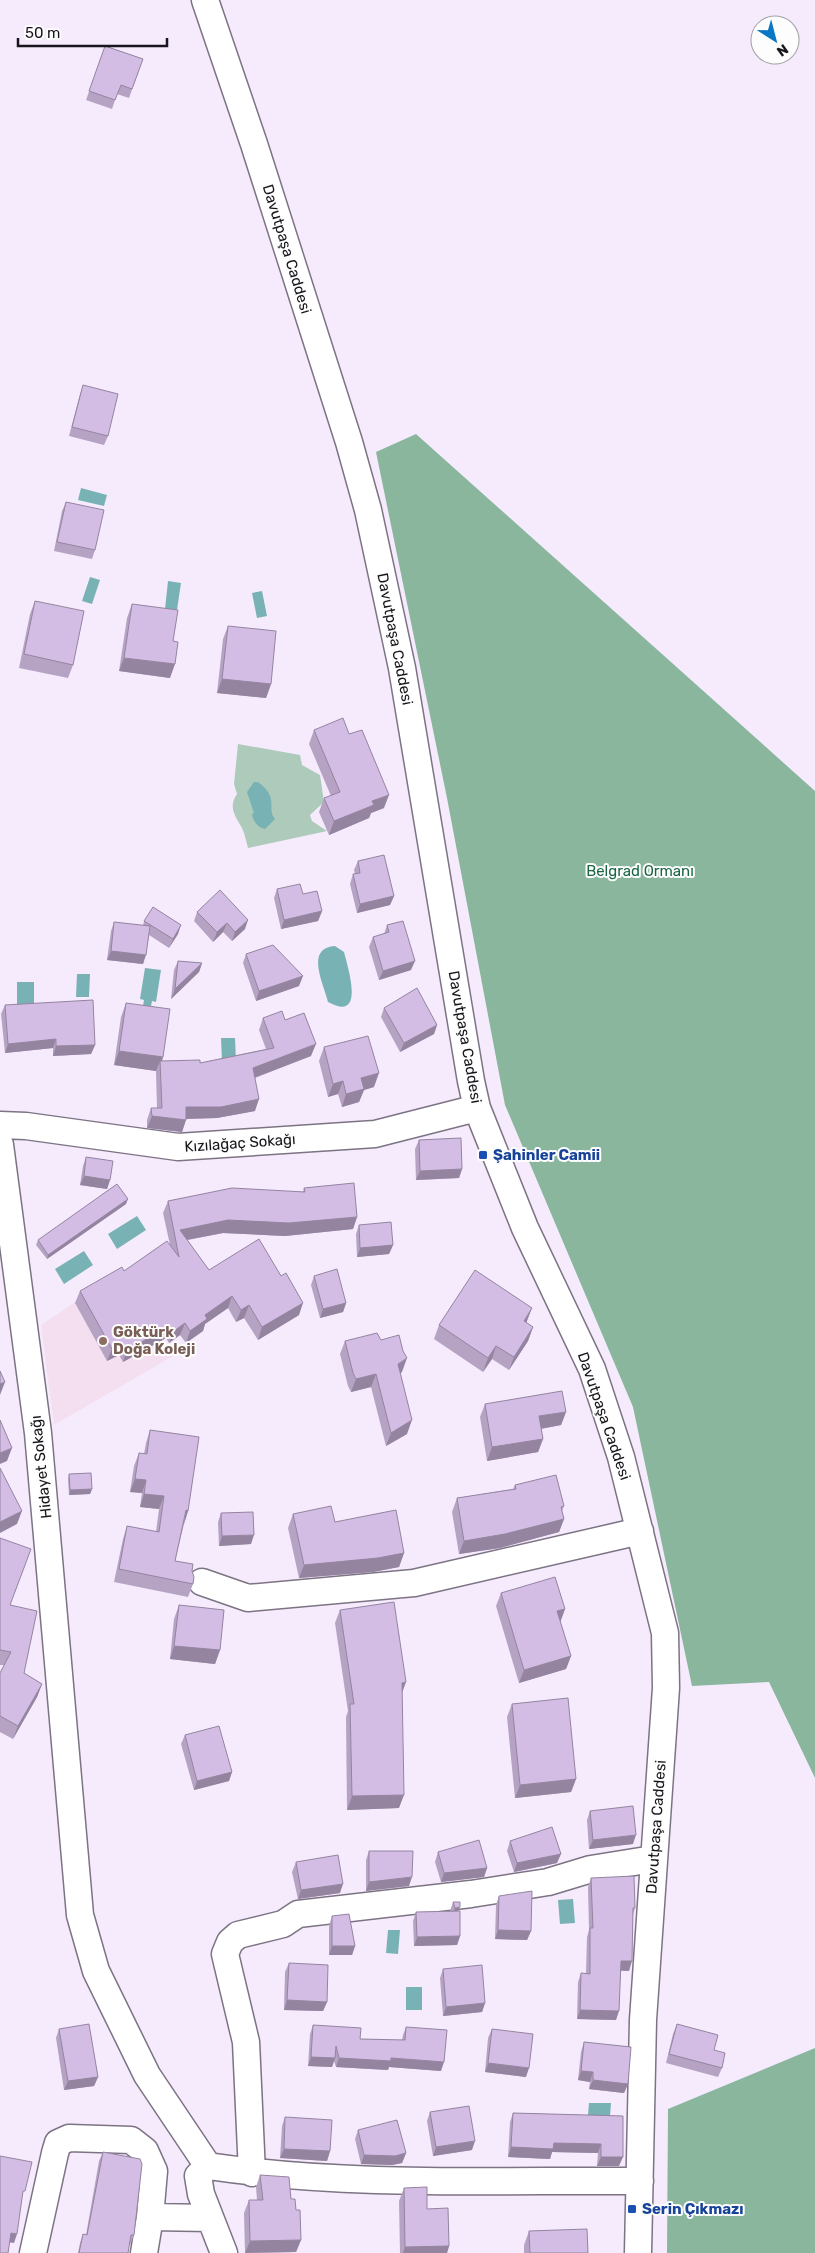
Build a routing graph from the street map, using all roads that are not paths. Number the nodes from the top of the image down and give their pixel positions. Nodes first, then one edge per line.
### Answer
1 (205, 0) edge
2 (477, 1108) junction
3 (0, 1125) edge
4 (0, 1145) edge
5 (640, 1531) junction
6 (202, 1582) dead end
7 (653, 1859) junction
8 (208, 2166) junction
9 (252, 2173) junction
10 (640, 2180) junction
11 (150, 2217) junction
12 (210, 2218) junction
13 (33, 2253) edge
14 (144, 2253) edge
15 (224, 2253) edge
16 (638, 2253) edge

1 - 2 street, Davutpaşa Caddesi
2 - 3 street, Kızılağaç Sokağı
2 - 5 street, Davutpaşa Caddesi
4 - 8 street, Hidayet Sokağı
5 - 6 street
5 - 7 street, Davutpaşa Caddesi
7 - 9 street
7 - 10 street, Davutpaşa Caddesi
8 - 9 street
8 - 12 street
9 - 10 street
10 - 16 street, Davutpaşa Caddesi
11 - 12 street
11 - 13 street
11 - 14 street
12 - 15 street

